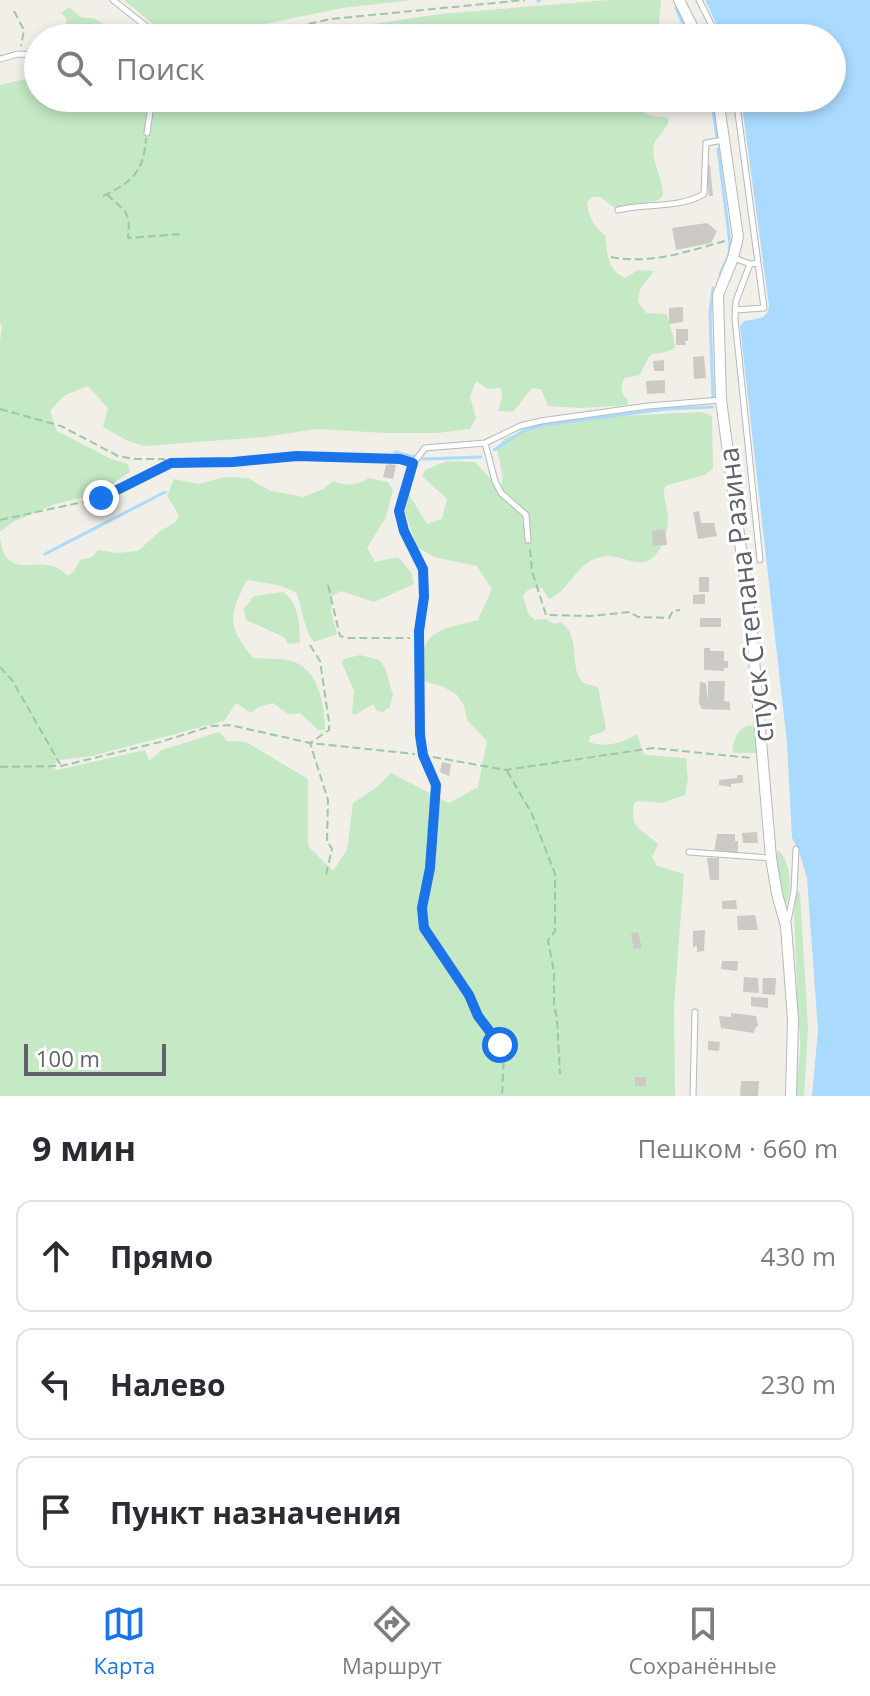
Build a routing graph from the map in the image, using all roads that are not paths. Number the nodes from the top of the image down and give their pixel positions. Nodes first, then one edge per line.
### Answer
1 (113, 0) edge
2 (679, 0) edge
3 (699, 0) edge
4 (143, 24) edge
5 (691, 24) edge
6 (711, 24) edge
7 (24, 54) edge
8 (0, 59) edge
9 (150, 112) edge
10 (720, 112) edge
11 (738, 112) edge
12 (147, 133) road end
13 (725, 139) junction
14 (618, 210) dead end
15 (733, 258) junction
16 (758, 263) junction
17 (750, 264) junction
18 (735, 310) junction
19 (721, 400) junction
20 (485, 443) junction
21 (528, 540) road end
22 (760, 560) dead end
23 (796, 849) dead end
24 (689, 852) dead end
25 (771, 858) junction
26 (786, 926) junction
27 (695, 1012) dead end
28 (478, 1016) road end
29 (693, 1096) edge
30 (791, 1096) edge

1 - 4 lane
2 - 5 street
3 - 6 lane
7 - 8 lane
9 - 12 lane
10 - 13 street, спуск Степана Разина
11 - 16 lane
13 - 14 lane
13 - 15 street, спуск Степана Разина
15 - 17 lane
15 - 19 street, спуск Степана Разина
16 - 17 lane
16 - 18 lane
17 - 18 lane
18 - 22 lane
19 - 20 lane
19 - 25 street, спуск Степана Разина
20 - 21 lane
20 - 28 lane
23 - 26 lane
24 - 25 lane
25 - 26 street, спуск Степана Разина
26 - 30 street, спуск Степана Разина
27 - 29 lane

